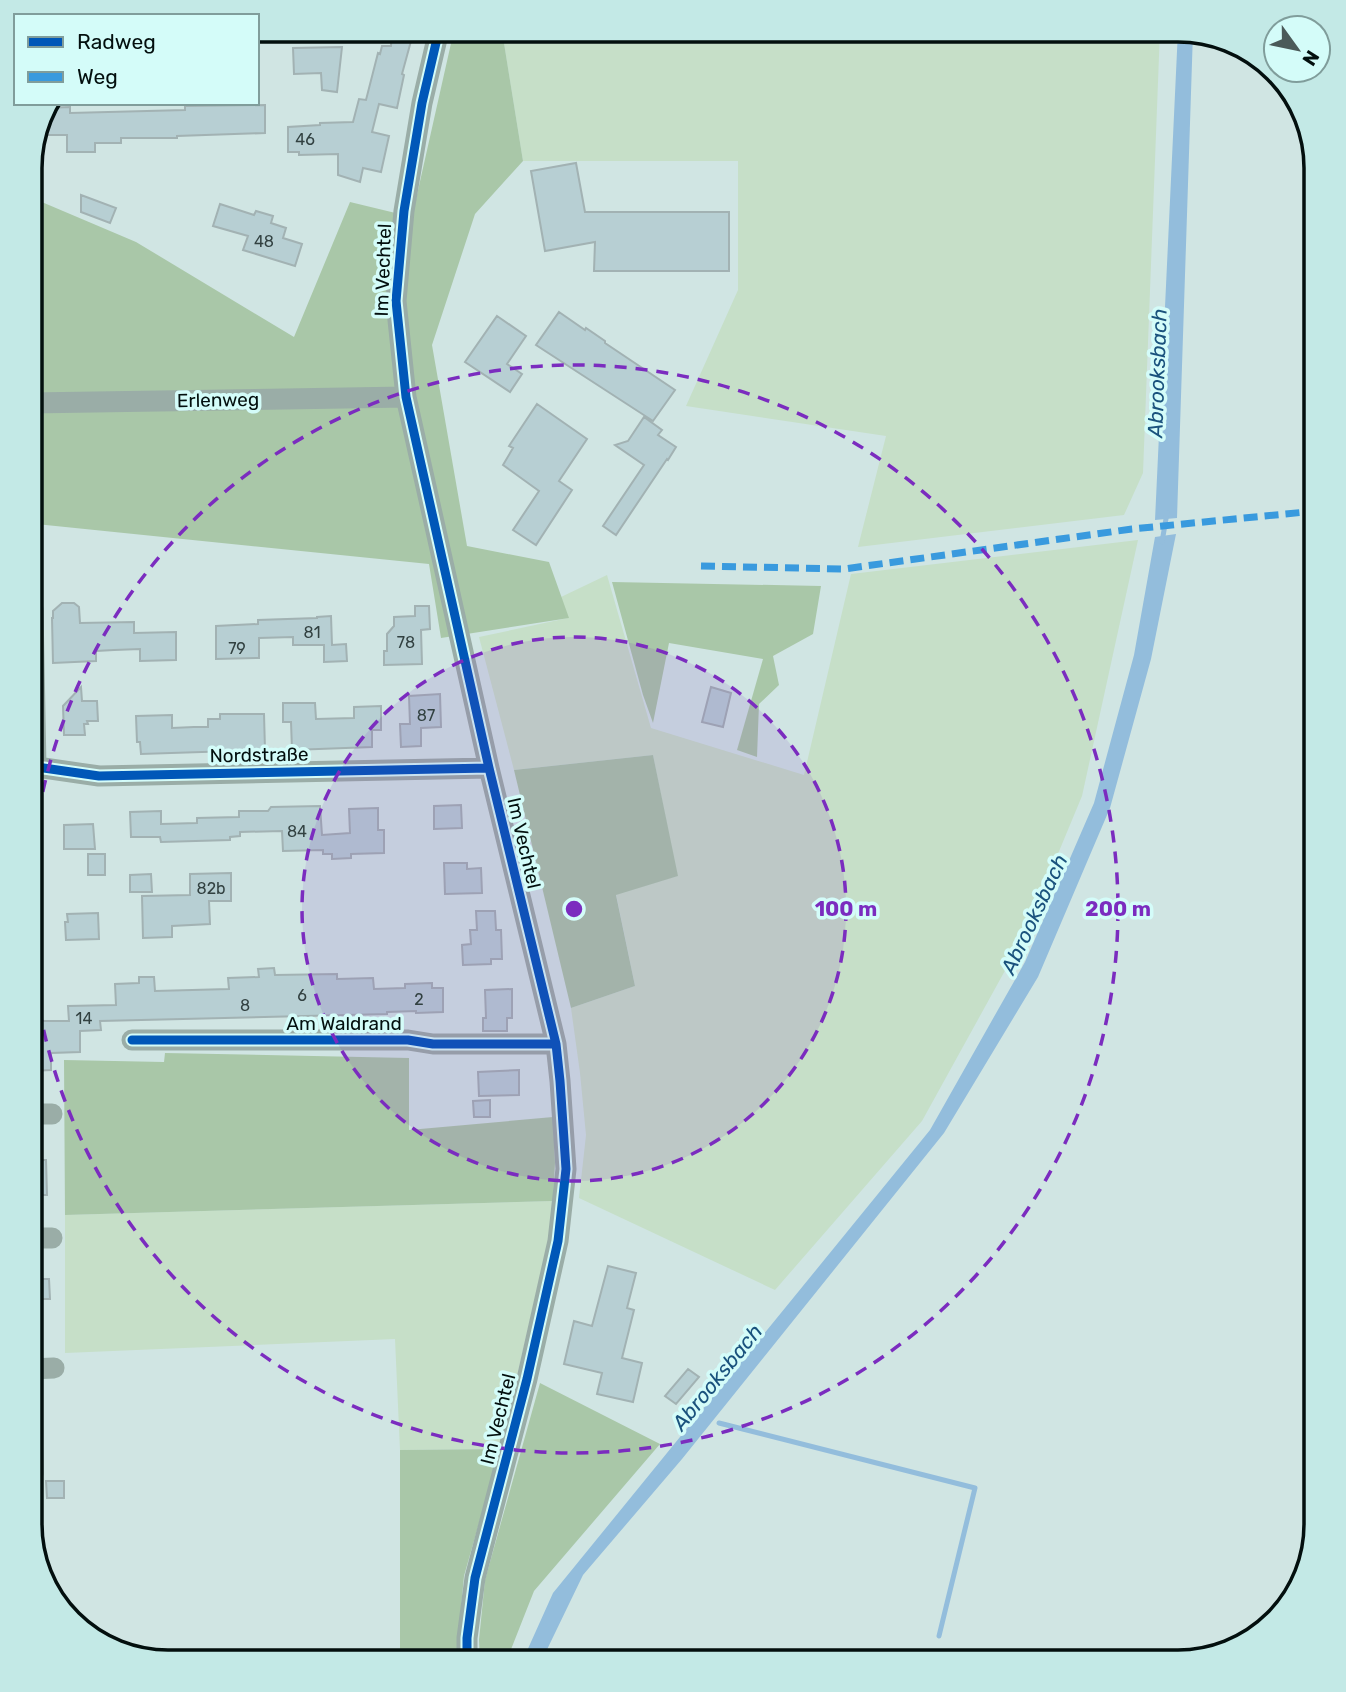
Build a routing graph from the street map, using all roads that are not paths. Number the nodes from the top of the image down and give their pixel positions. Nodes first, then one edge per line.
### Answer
1 (436, 42) edge
2 (406, 397) junction
3 (42, 403) edge
4 (42, 768) edge
5 (489, 768) junction
6 (132, 1041) dead end
7 (556, 1044) junction
8 (42, 1114) edge
9 (52, 1114) dead end
10 (42, 1238) edge
11 (52, 1238) dead end
12 (42, 1368) edge
13 (54, 1368) dead end
14 (467, 1650) edge

1 - 2 street, Im Vechtel
2 - 3 street, Erlenweg
2 - 5 street, Im Vechtel
4 - 5 street, Nordstraße
5 - 7 street, Im Vechtel
6 - 7 street, Am Waldrand
7 - 14 street, Im Vechtel
8 - 9 street
10 - 11 street
12 - 13 street

